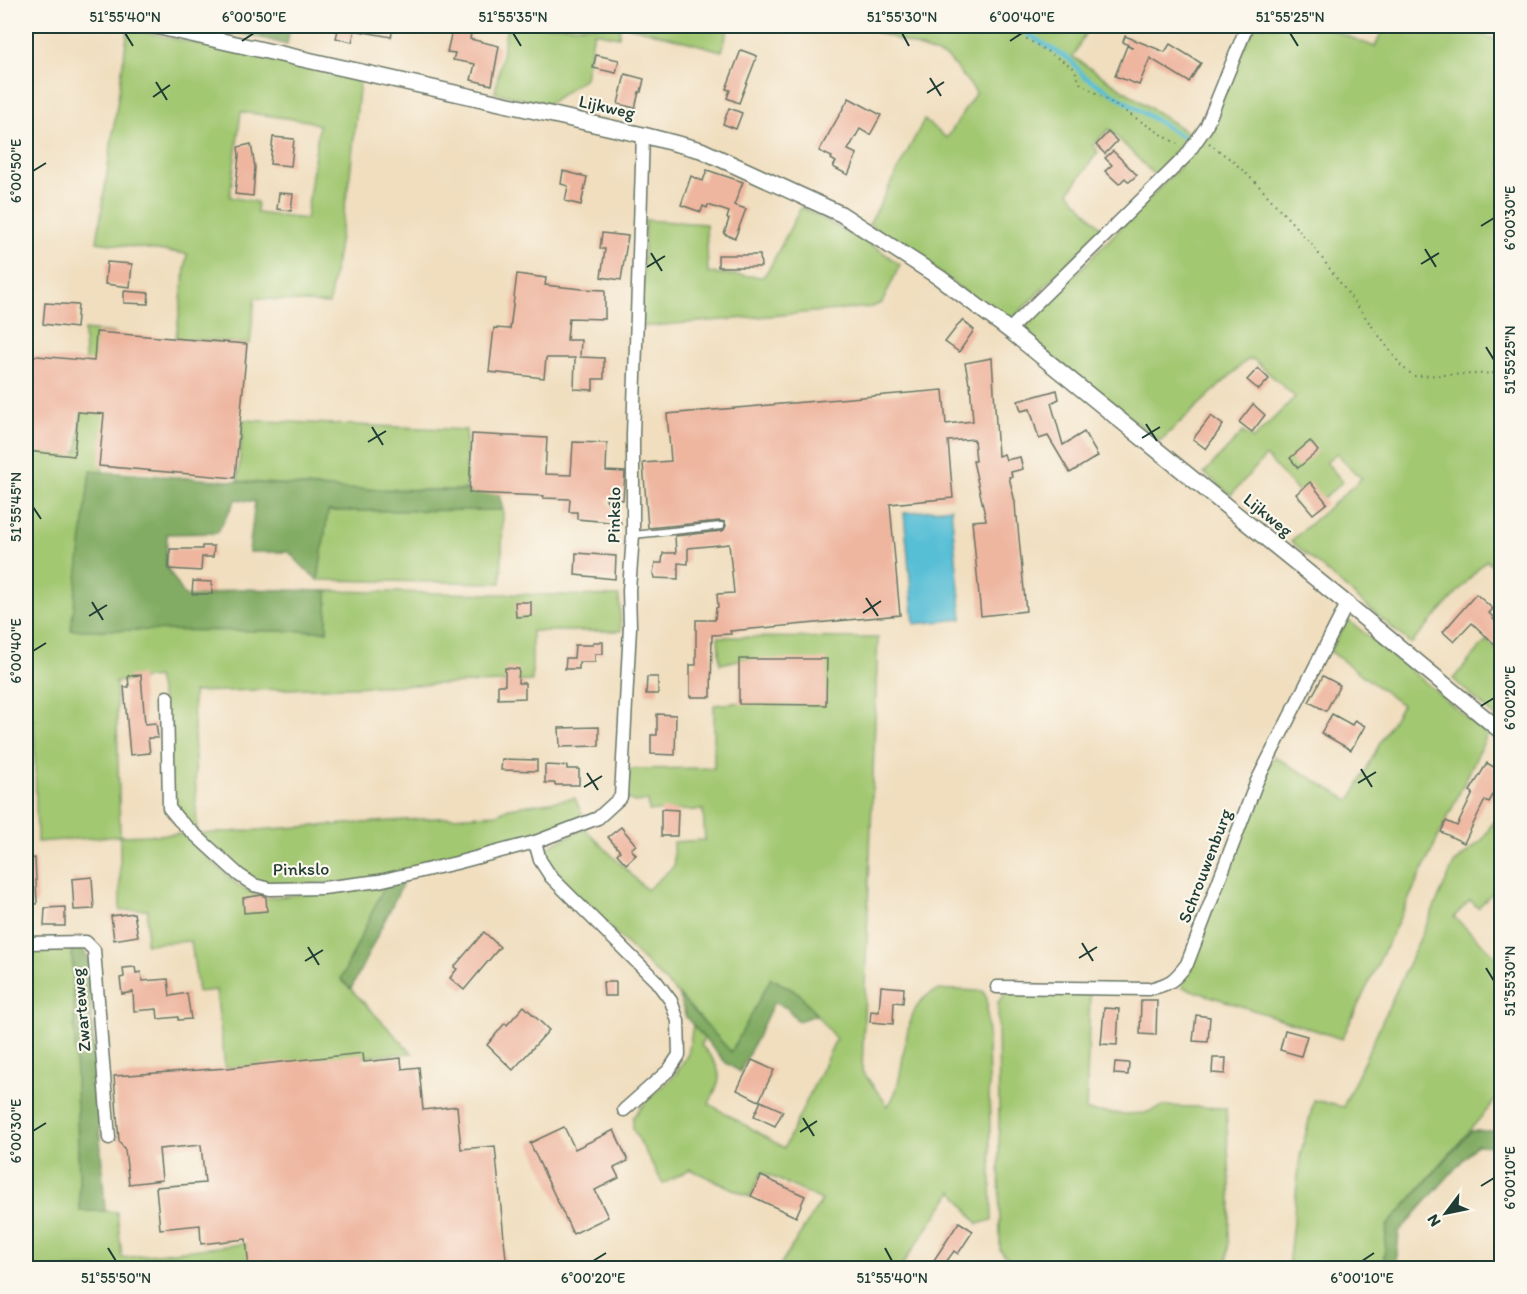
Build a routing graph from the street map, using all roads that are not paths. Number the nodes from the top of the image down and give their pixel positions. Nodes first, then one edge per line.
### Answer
1 (154, 26) edge
2 (1247, 26) edge
3 (643, 135) junction
4 (1009, 330) junction
5 (721, 526) dead end
6 (633, 535) junction
7 (1347, 604) junction
8 (167, 697) dead end
9 (1502, 732) edge
10 (535, 842) junction
11 (26, 943) edge
12 (997, 987) dead end
13 (624, 1110) dead end
14 (109, 1138) dead end

1 - 3 street, Lijkweg
2 - 4 street
3 - 4 street, Lijkweg
3 - 6 street, Pinkslo
4 - 7 street, Lijkweg
5 - 6 lane
6 - 10 street, Pinkslo
7 - 9 street, Lijkweg
7 - 12 street, Schrouwenburg
8 - 10 street, Pinkslo
10 - 13 street
11 - 14 street, Zwarteweg

